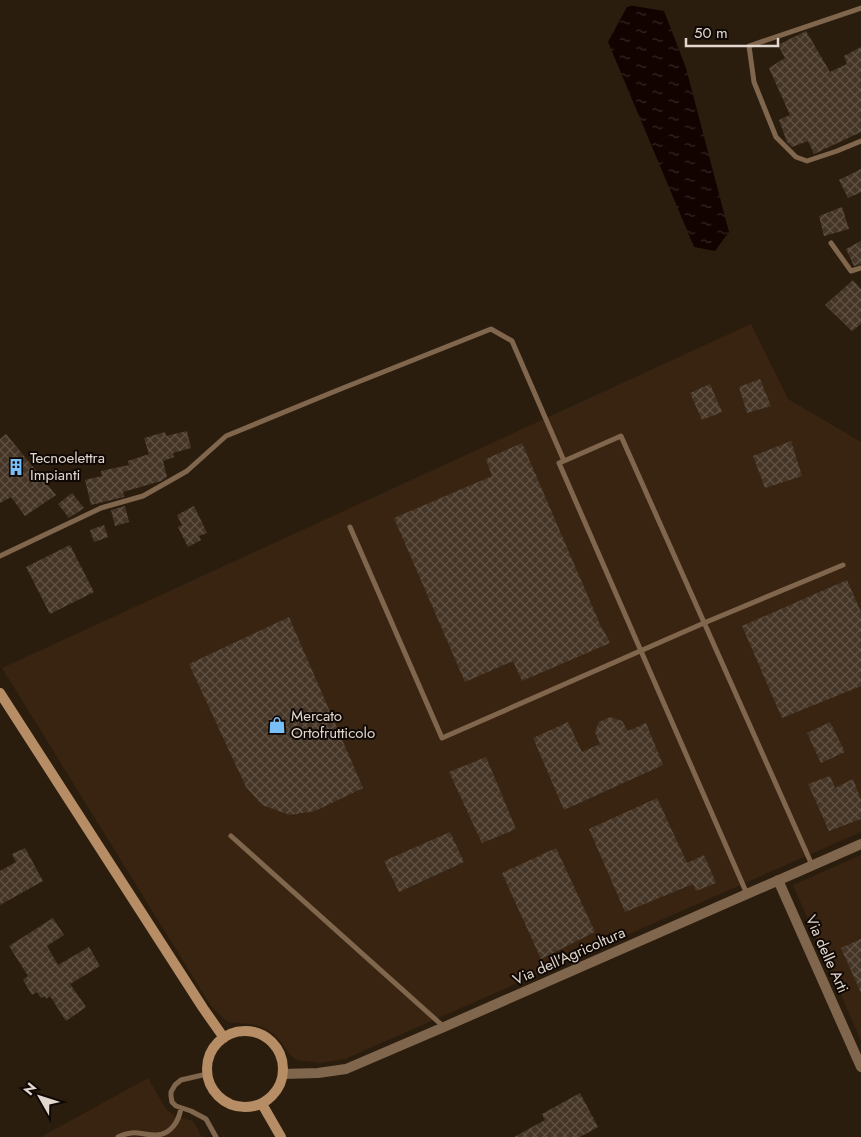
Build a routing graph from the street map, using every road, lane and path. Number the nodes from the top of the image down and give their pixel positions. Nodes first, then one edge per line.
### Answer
1 (861, 8) edge
2 (861, 141) edge
3 (831, 243) dead end
4 (861, 268) edge
5 (564, 461) junction
6 (350, 527) dead end
7 (0, 556) edge
8 (843, 565) dead end
9 (704, 623) junction
10 (641, 651) junction
11 (0, 693) edge
12 (231, 836) dead end
13 (861, 844) edge
14 (812, 865) junction
15 (778, 880) junction
16 (747, 894) junction
17 (444, 1027) junction
18 (224, 1038) junction
19 (861, 1067) edge
20 (208, 1074) junction
21 (283, 1074) junction
22 (262, 1104) junction
23 (181, 1108) junction
24 (118, 1137) edge
25 (216, 1137) edge
26 (281, 1137) edge

1 - 2 lane
3 - 4 lane
5 - 7 lane
5 - 9 lane
5 - 10 lane
6 - 10 lane
8 - 9 lane
9 - 10 lane
9 - 14 lane
10 - 16 lane
11 - 18 main road
12 - 17 lane
13 - 14 street, Via dell'Agricoltura
14 - 15 street, Via dell'Agricoltura
15 - 16 street, Via dell'Agricoltura
15 - 19 street, Via delle Arti
16 - 17 street, Via dell'Agricoltura
17 - 21 street, Via dell'Agricoltura
18 - 20 main road
18 - 21 main road
20 - 22 main road
20 - 23 lane
21 - 22 main road
22 - 26 main road
23 - 24 lane
23 - 25 lane

